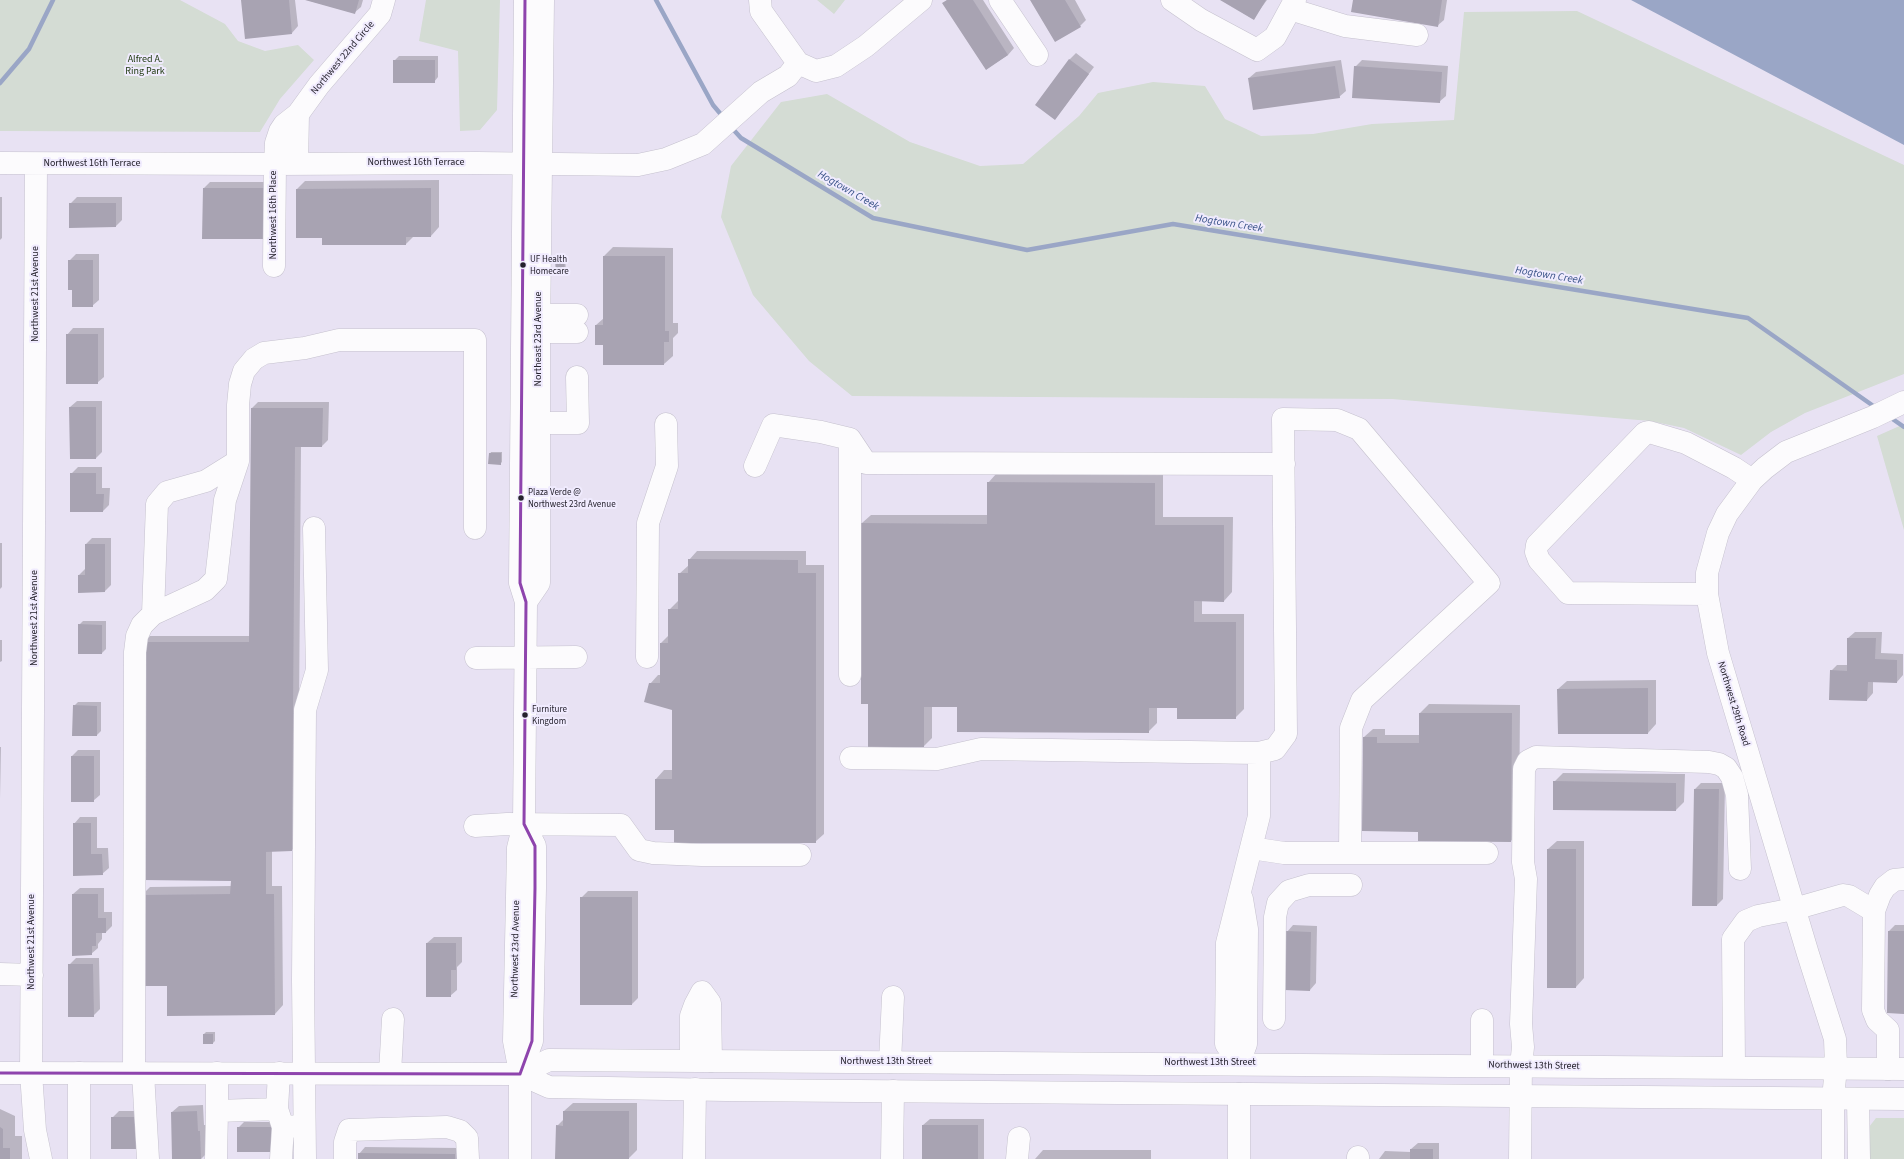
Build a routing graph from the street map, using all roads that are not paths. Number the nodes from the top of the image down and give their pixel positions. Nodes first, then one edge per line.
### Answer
1 (384, 0) edge
2 (525, 0) edge
3 (543, 0) edge
4 (760, 0) edge
5 (920, 0) edge
6 (1000, 0) edge
7 (1172, 0) edge
8 (1292, 4) edge
9 (1417, 35) dead end
10 (1037, 55) dead end
11 (798, 63) junction
12 (298, 114) junction
13 (0, 163) edge
14 (36, 164) junction
15 (275, 164) junction
16 (297, 164) junction
17 (533, 164) junction
18 (274, 266) dead end
19 (539, 323) junction
20 (577, 324) dead end
21 (577, 377) dead end
22 (1904, 402) edge
23 (530, 423) junction
24 (666, 424) dead end
25 (850, 439) junction
26 (238, 461) junction
27 (1284, 464) junction
28 (756, 466) dead end
29 (1752, 480) junction
30 (314, 528) dead end
31 (475, 528) dead end
32 (1707, 594) junction
33 (153, 614) junction
34 (526, 657) junction
35 (576, 657) dead end
36 (647, 657) dead end
37 (476, 658) dead end
38 (850, 675) dead end
39 (1259, 753) junction
40 (851, 758) dead end
41 (524, 824) junction
42 (475, 826) dead end
43 (1251, 848) junction
44 (1487, 853) dead end
45 (1350, 854) junction
46 (800, 855) dead end
47 (1740, 869) dead end
48 (1904, 879) edge
49 (1351, 885) dead end
50 (536, 888) joint
51 (1794, 909) junction
52 (1874, 911) junction
53 (0, 974) edge
54 (32, 975) junction
55 (894, 996) dead end
56 (393, 1019) dead end
57 (1274, 1019) dead end
58 (1482, 1020) dead end
59 (1896, 1030) edge
60 (890, 1062) junction
61 (959, 1062) junction
62 (1239, 1063) junction
63 (1482, 1065) junction
64 (1521, 1066) junction
65 (1734, 1067) junction
66 (1836, 1068) junction
67 (1896, 1069) edge
68 (0, 1072) edge
69 (31, 1073) junction
70 (79, 1073) junction
71 (138, 1073) junction
72 (217, 1073) junction
73 (279, 1073) junction
74 (304, 1073) junction
75 (390, 1074) junction
76 (520, 1074) junction
77 (695, 1089) junction
78 (836, 1091) junction
79 (893, 1091) junction
80 (1239, 1094) junction
81 (1520, 1096) junction
82 (1833, 1099) junction
83 (1858, 1099) junction
84 (1904, 1099) edge
85 (217, 1110) junction
86 (280, 1118) junction
87 (305, 1126) junction
88 (41, 1159) edge
89 (79, 1159) edge
90 (148, 1159) edge
91 (216, 1159) edge
92 (281, 1159) edge
93 (305, 1159) edge
94 (345, 1159) edge
95 (468, 1159) edge
96 (520, 1159) edge
97 (694, 1159) edge
98 (892, 1159) edge
99 (1239, 1159) edge
100 (1520, 1159) edge
101 (1833, 1159) edge
102 (1859, 1159) edge

1 - 12 street, Northwest 22nd Circle
2 - 17 street, Northeast 23rd Avenue
3 - 17 street, Northeast 23rd Avenue
4 - 11 street
5 - 11 street
6 - 10 street
7 - 8 street
8 - 9 street
11 - 17 street, Northwest 16th Terrace
12 - 15 street, Northwest 22nd Circle
12 - 16 street
13 - 14 street, Northwest 16th Terrace
14 - 15 street, Northwest 16th Terrace
14 - 54 street, Northwest 21st Avenue
15 - 16 street, Northwest 16th Terrace
15 - 18 street, Northwest 16th Place
16 - 17 street, Northwest 16th Terrace
17 - 19 street, Northeast 23rd Avenue
17 - 23 street, Northeast 23rd Avenue
19 - 20 street
19 - 23 street, Northeast 23rd Avenue
21 - 23 street
22 - 29 street, Northwest 29th Road
23 - 34 street, Northeast 23rd Avenue
24 - 36 street
25 - 27 street
25 - 28 street
25 - 38 street
26 - 31 street
26 - 33 street
26 - 33 street
27 - 39 street
27 - 45 street
29 - 32 street, Northwest 29th Road
29 - 32 street
30 - 74 street
32 - 51 street, Northwest 29th Road
33 - 71 street
34 - 35 street
34 - 37 street
34 - 41 street, Northeast 23rd Avenue
39 - 40 street
39 - 43 street
41 - 42 street
41 - 46 street
41 - 50 street, Northeast 23rd Avenue
41 - 76 street, Northwest 23rd Avenue
43 - 45 street
43 - 62 street
44 - 45 street
47 - 64 street
48 - 52 street
49 - 57 street
50 - 76 street, Northwest 23rd Avenue
51 - 52 street
51 - 65 street
51 - 66 street, Northwest 29th Road
52 - 59 street
53 - 54 street
54 - 69 street, Northwest 21st Avenue
55 - 60 street
56 - 75 street
58 - 63 street
59 - 67 street
60 - 61 street, Northwest 13th Street
60 - 76 street, Northwest 13th Street
60 - 78 street
61 - 62 street, Northwest 13th Street
61 - 79 street
62 - 63 street, Northwest 13th Street
62 - 80 street
63 - 64 street, Northwest 13th Street
64 - 65 street, Northwest 13th Street
64 - 81 street
65 - 66 street, Northwest 13th Street
66 - 67 street, Northwest 13th Street
66 - 82 street, Northwest 29th Road
68 - 69 street, Northwest 13th Street
69 - 70 street, Northwest 13th Street
69 - 88 street, Northwest 21st Avenue
70 - 71 street, Northwest 13th Street
70 - 89 street
71 - 72 street, Northwest 13th Street
71 - 90 street
72 - 73 street, Northwest 13th Street
72 - 85 street
73 - 74 street, Northwest 13th Street
73 - 86 street
74 - 75 street, Northwest 13th Street
74 - 87 street
75 - 76 street, Northwest 13th Street
76 - 77 street, Northwest 13th Street
76 - 96 street, Northwest 23rd Avenue
77 - 78 street, Northwest 13th Street
77 - 97 street
78 - 79 street, Northwest 13th Street
79 - 80 street, Northwest 13th Street
79 - 98 street
80 - 81 street, Northwest 13th Street
80 - 99 street
81 - 82 street, Northwest 13th Street
81 - 100 street
82 - 83 street, Northwest 13th Street
82 - 101 street, Northwest 29th Road
83 - 84 street, Northwest 13th Street
83 - 102 street
85 - 86 street
85 - 91 street
86 - 87 street
86 - 92 street
87 - 93 street
94 - 95 street

